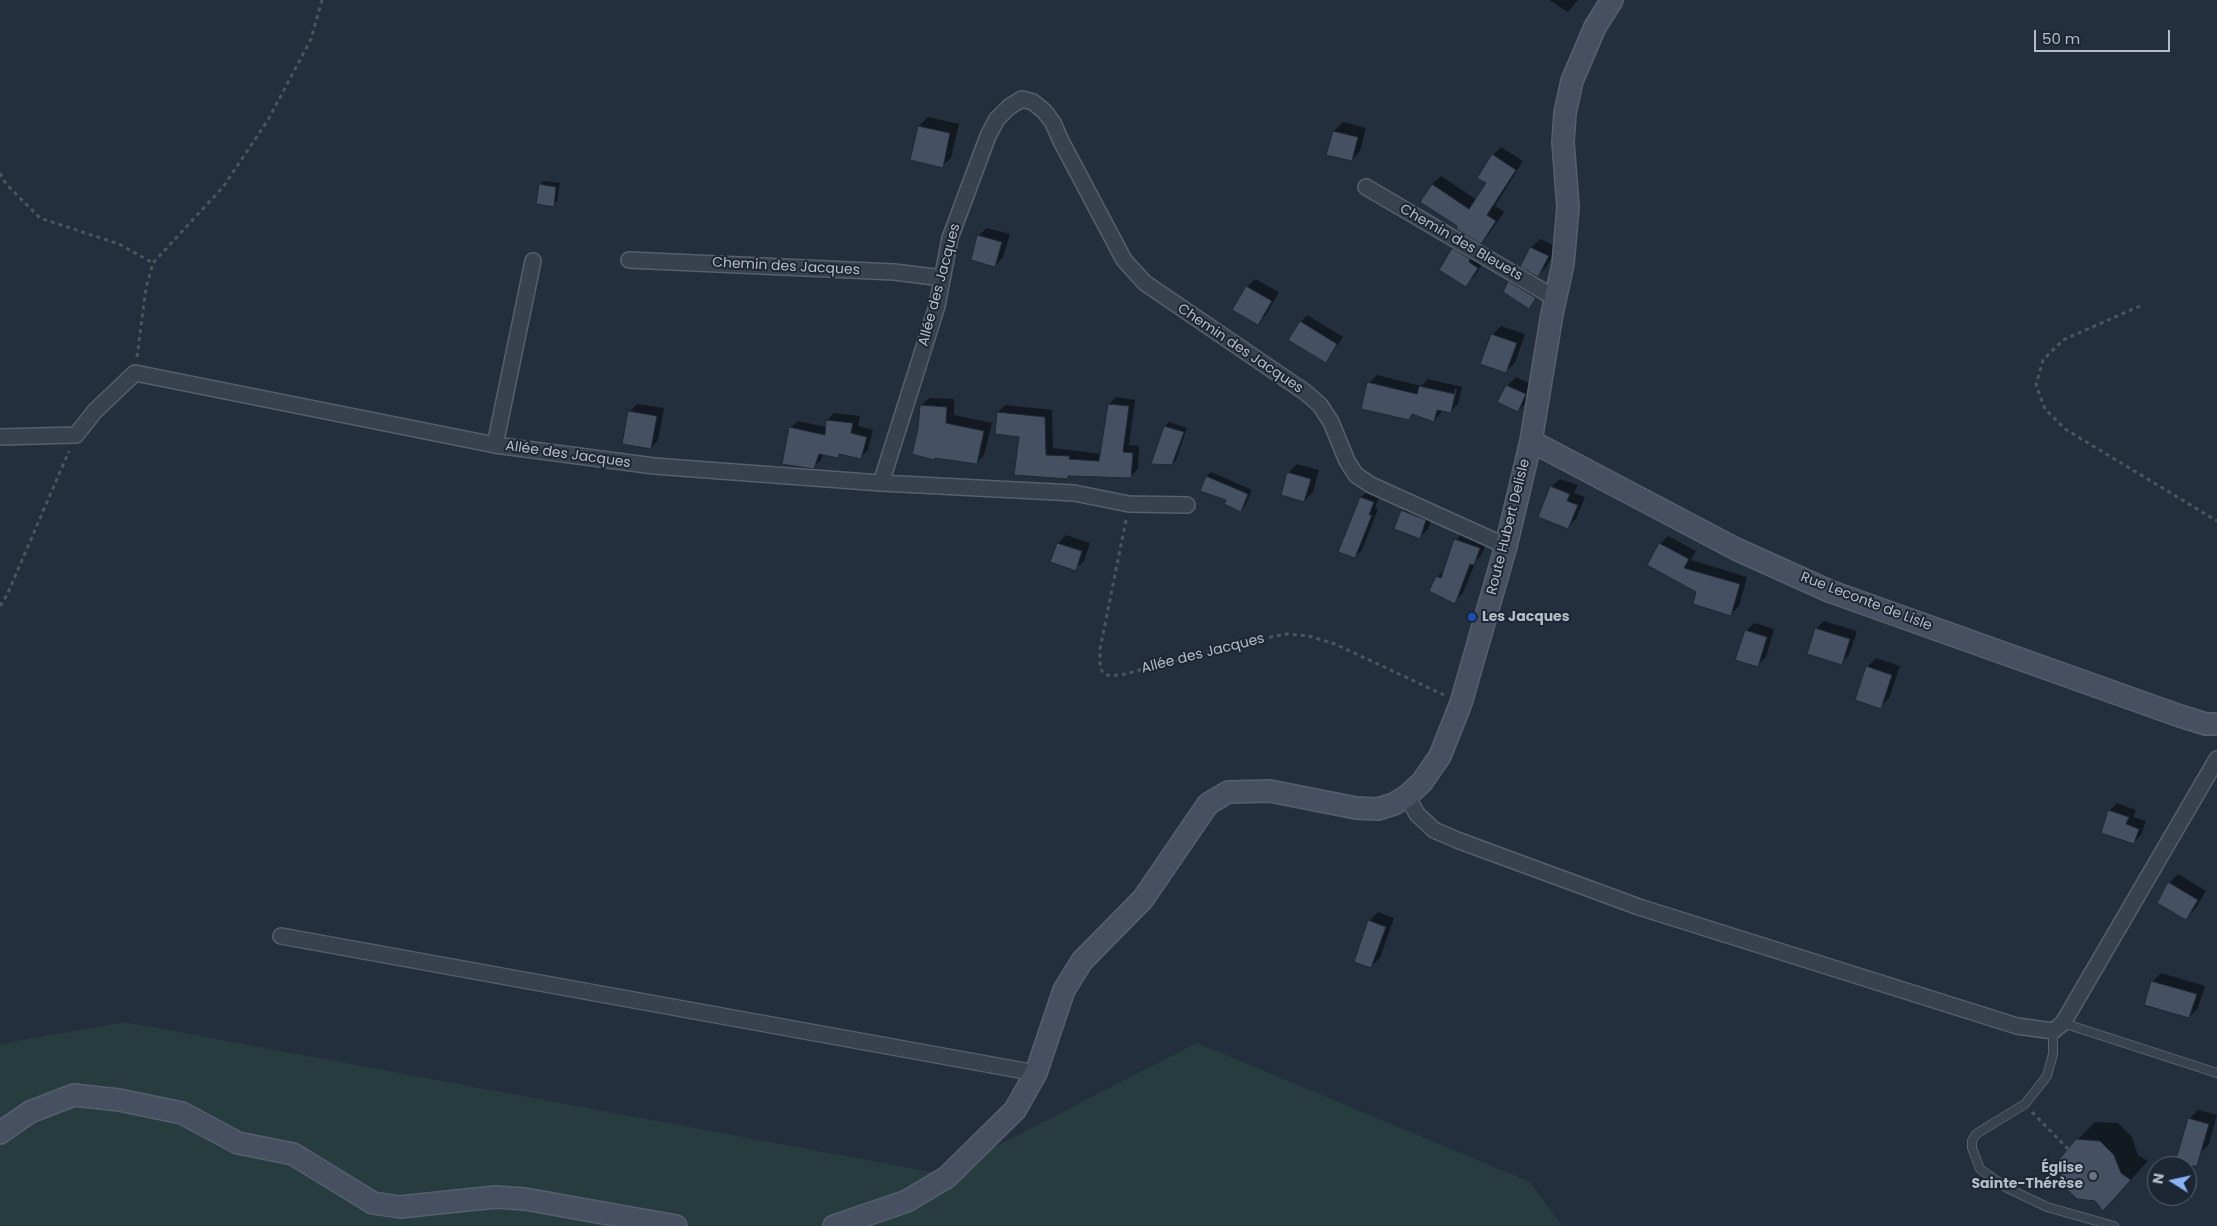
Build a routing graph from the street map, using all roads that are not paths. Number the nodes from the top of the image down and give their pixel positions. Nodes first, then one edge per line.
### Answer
1 (1612, 0) edge
2 (1022, 99) joint
3 (1366, 187) dead end
4 (629, 260) dead end
5 (533, 262) dead end
6 (942, 278) junction
7 (1555, 298) junction
8 (0, 438) edge
9 (1531, 441) junction
10 (494, 445) junction
11 (881, 483) junction
12 (1187, 505) dead end
13 (1506, 546) junction
14 (2217, 724) edge
15 (2217, 759) edge
16 (1407, 796) junction
17 (280, 936) dead end
18 (2058, 1027) junction
19 (1036, 1073) junction
20 (2217, 1073) edge
21 (0, 1134) edge
22 (676, 1226) edge
23 (834, 1226) edge
24 (2114, 1226) edge

1 - 7 main road, Route Hubert Delisle
2 - 6 street, Allée des Jacques
2 - 13 street, Chemin des Jacques
3 - 7 street, Chemin des Bleuets
4 - 6 street, Chemin des Jacques
5 - 10 street, Allée des Jacques
6 - 11 street, Allée des Jacques
7 - 9 main road, Route Hubert Delisle
8 - 10 street, Allée des Jacques
9 - 13 main road, Route Hubert Delisle
9 - 14 main road, Rue Leconte de Lisle
10 - 11 street, Allée des Jacques
11 - 12 street, Allée des Jacques
13 - 16 main road, Route Hubert Delisle
15 - 18 street
16 - 18 street
16 - 19 main road, Route Hubert Delisle
17 - 19 street
18 - 20 lane
18 - 24 lane
19 - 23 main road, Route Hubert Delisle
21 - 22 main road

